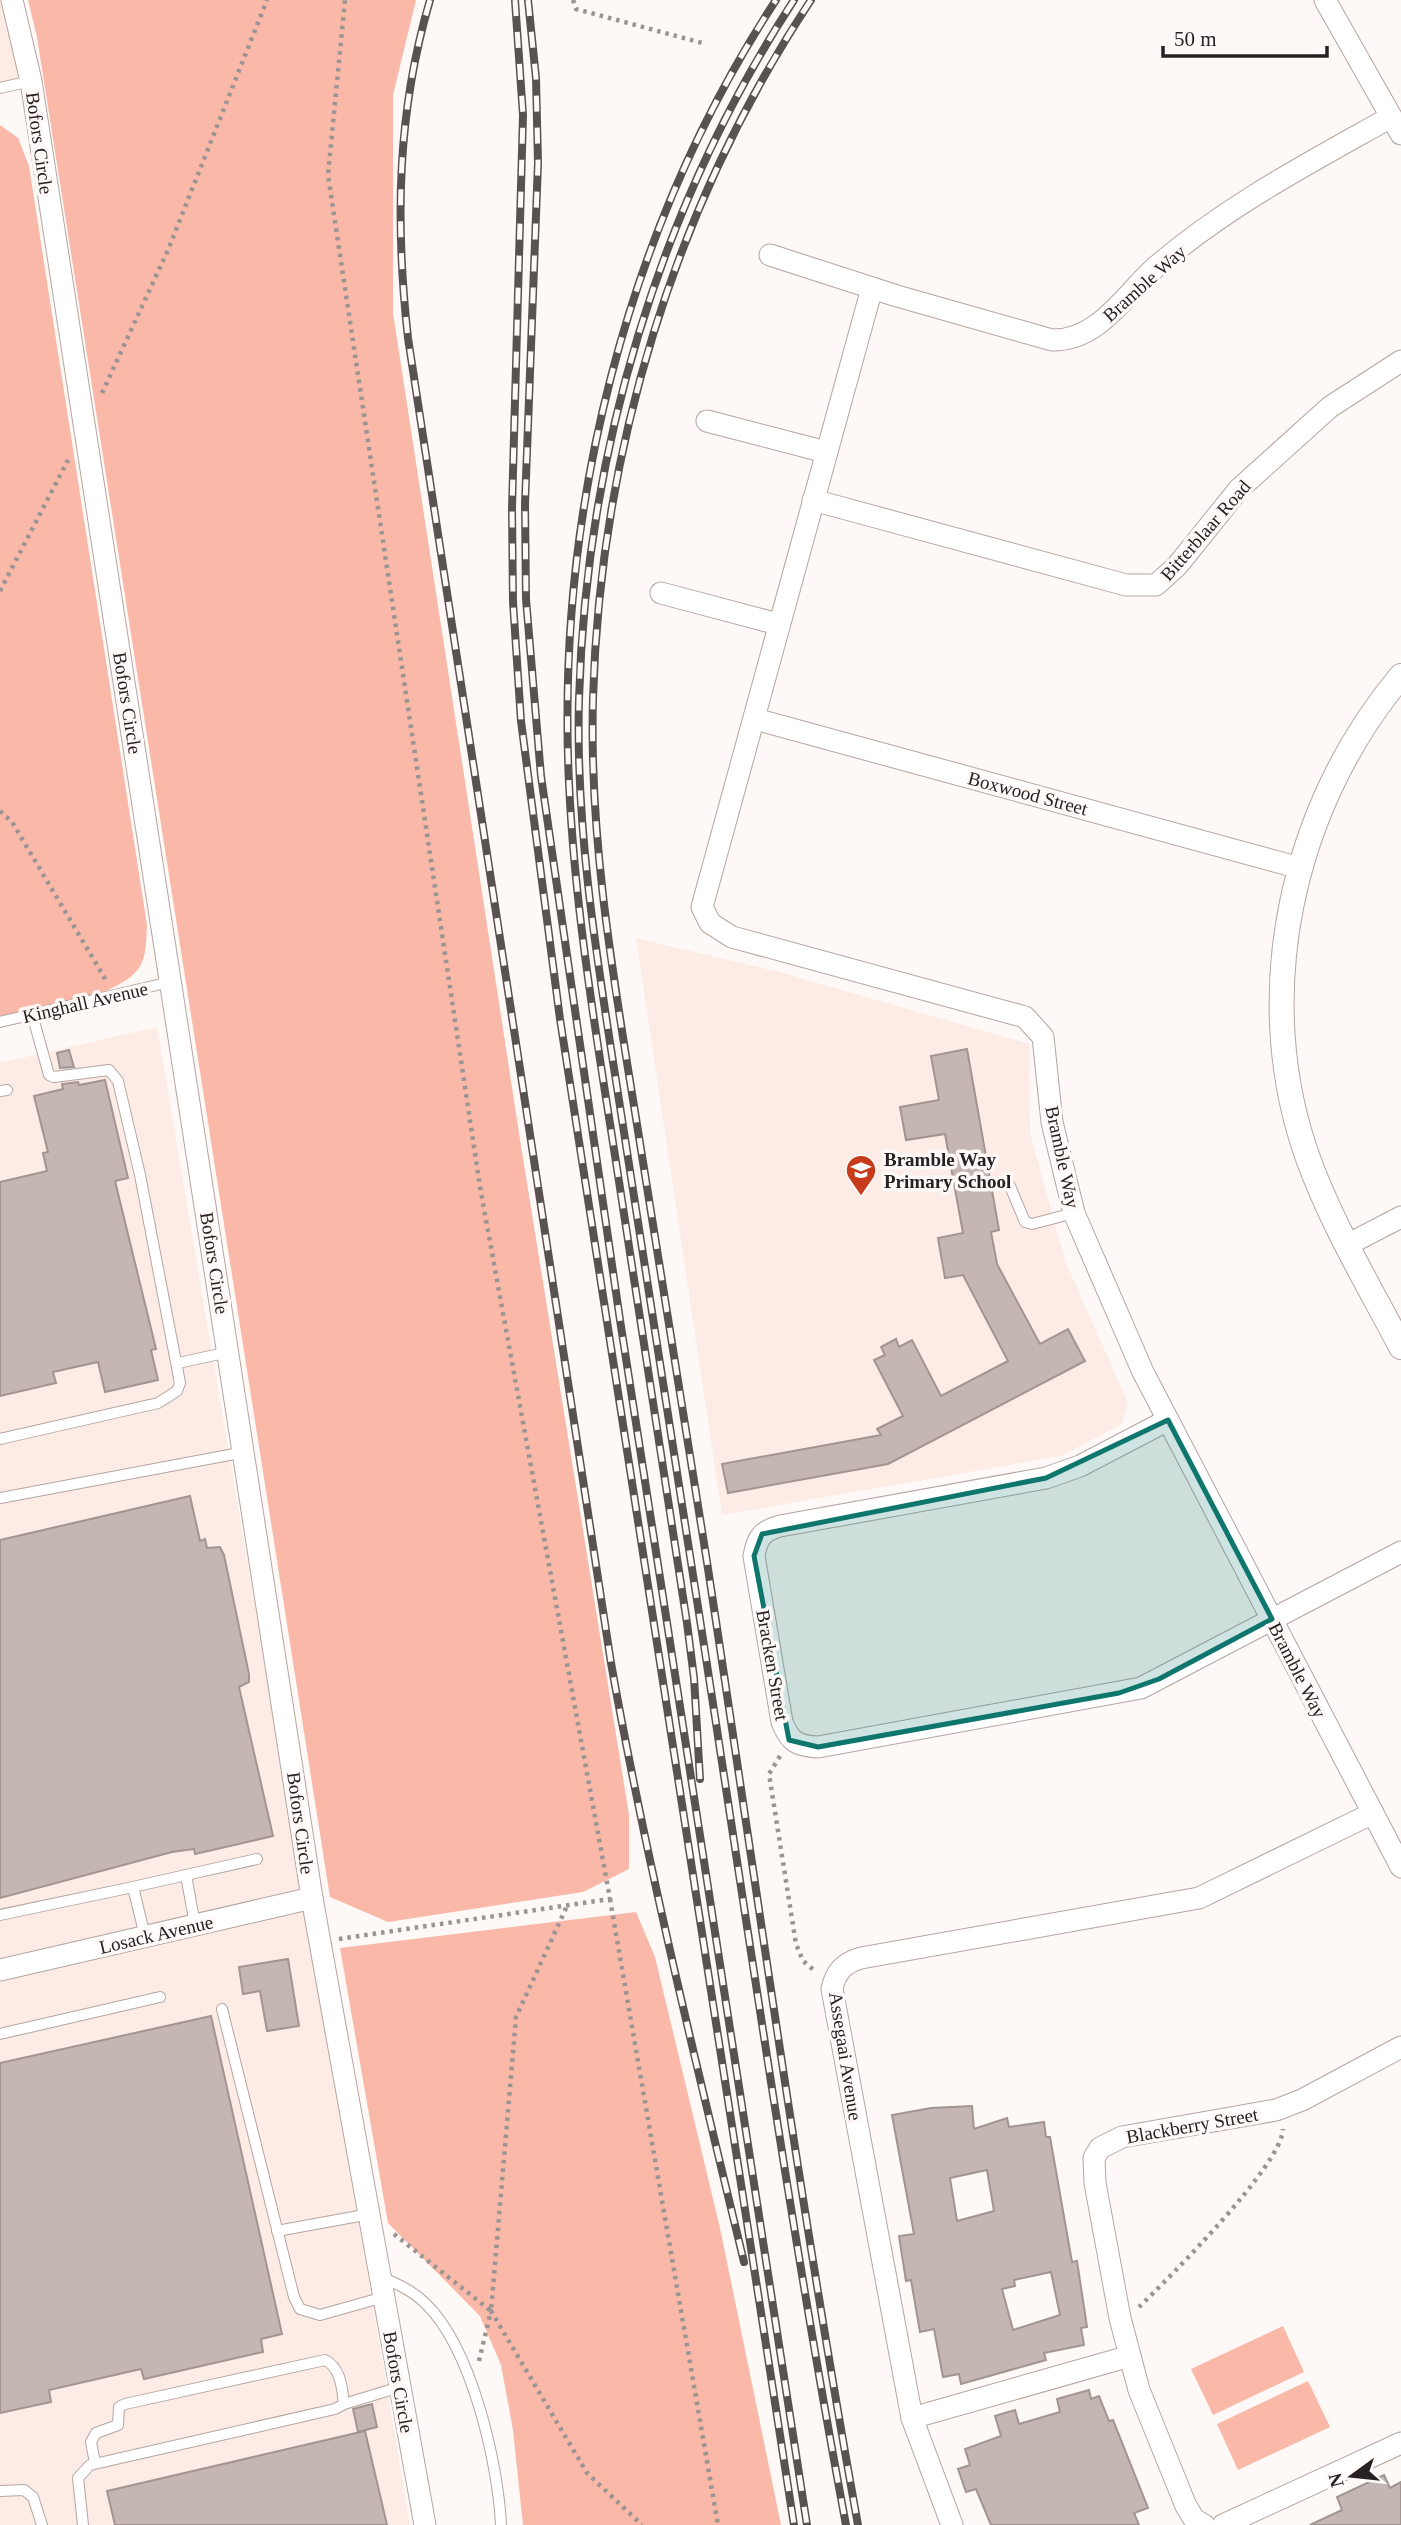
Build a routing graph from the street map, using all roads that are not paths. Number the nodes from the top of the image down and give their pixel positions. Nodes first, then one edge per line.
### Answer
1 (12, 0) edge
2 (1325, 0) edge
3 (31, 81) junction
4 (0, 88) edge
5 (1396, 125) edge
6 (770, 255) dead end
7 (872, 288) junction
8 (1401, 361) edge
9 (707, 421) dead end
10 (826, 453) junction
11 (813, 500) junction
12 (661, 593) dead end
13 (778, 625) junction
14 (1401, 676) edge
15 (755, 719) junction
16 (1300, 869) junction
17 (170, 982) junction
18 (32, 1014) junction
19 (0, 1022) edge
20 (1010, 1185) dead end
21 (1074, 1213) junction
22 (1401, 1217) edge
23 (1348, 1245) junction
24 (1401, 1347) edge
25 (229, 1352) junction
26 (177, 1363) junction
27 (1168, 1420) junction
28 (0, 1439) edge
29 (245, 1452) junction
30 (0, 1498) edge
31 (1401, 1552) edge
32 (1272, 1619) junction
33 (1373, 1813) junction
34 (257, 1859) dead end
35 (1401, 1867) edge
36 (186, 1875) junction
37 (133, 1887) junction
38 (312, 1898) junction
39 (0, 1915) edge
40 (195, 1925) junction
41 (145, 1936) junction
42 (0, 1970) edge
43 (160, 1997) dead end
44 (222, 2009) dead end
45 (0, 2034) edge
46 (1401, 2047) edge
47 (370, 2214) junction
48 (277, 2231) junction
49 (383, 2287) junction
50 (1130, 2356) junction
51 (400, 2388) junction
52 (344, 2404) junction
53 (912, 2418) junction
54 (1401, 2443) edge
55 (95, 2463) junction
56 (0, 2491) edge
57 (42, 2525) edge
58 (83, 2525) edge
59 (425, 2525) edge
60 (501, 2525) edge
61 (952, 2525) edge
62 (1204, 2525) edge
63 (1223, 2525) edge

1 - 3 street, Bofors Circle
2 - 5 street
3 - 4 lane
3 - 17 street, Bofors Circle
5 - 7 street, Bramble Way
6 - 7 street, Bramble Way
7 - 10 street, Bramble Way
8 - 11 street, Bitterblaar Road
9 - 10 street
10 - 11 street, Bramble Way
11 - 13 street, Bramble Way
12 - 13 street
13 - 15 street, Bramble Way
14 - 16 street
15 - 16 street, Boxwood Street
15 - 21 street, Bramble Way
16 - 23 street
17 - 18 lane, Kinghall Avenue
17 - 25 street, Bofors Circle
18 - 19 lane, Kinghall Avenue
18 - 26 lane
20 - 21 lane
21 - 27 street, Bramble Way
22 - 23 street
23 - 24 street
25 - 26 lane
25 - 29 street, Bofors Circle
26 - 28 lane
27 - 32 street, Bramble Way
27 - 32 street, Bracken Street
29 - 30 lane
29 - 38 street, Bofors Circle
31 - 32 street, Bracken Street
32 - 33 street, Bramble Way
33 - 35 street, Bramble Way
33 - 53 street, Assegaai Avenue
34 - 36 lane
36 - 37 lane
36 - 40 lane
37 - 39 lane
37 - 41 lane
38 - 40 street, Losack Avenue
38 - 47 street, Bofors Circle
40 - 41 street, Losack Avenue
41 - 42 street, Losack Avenue
43 - 45 lane
44 - 48 lane
46 - 50 street, Blackberry Street
47 - 48 lane
47 - 49 street, Bofors Circle
48 - 49 lane
49 - 51 street, Bofors Circle
49 - 60 lane
50 - 53 street
50 - 62 street, Blackberry Street
51 - 52 lane
51 - 59 street, Bofors Circle
52 - 55 lane
52 - 55 lane
53 - 61 street, Assegaai Avenue
54 - 63 street
55 - 58 lane
56 - 57 lane

